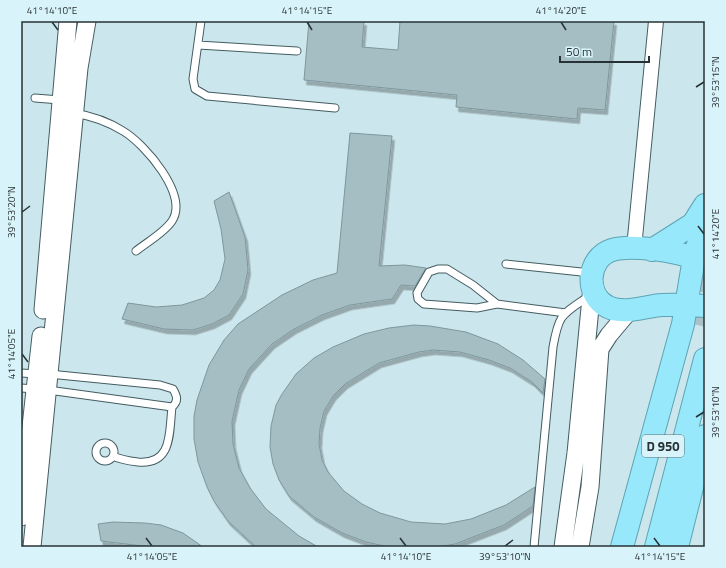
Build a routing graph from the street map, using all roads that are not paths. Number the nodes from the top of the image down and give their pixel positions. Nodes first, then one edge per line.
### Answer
1 (68, 21) edge
2 (87, 21) edge
3 (201, 21) edge
4 (656, 21) edge
5 (198, 44) junction
6 (296, 51) dead end
7 (35, 98) dead end
8 (60, 100) junction
9 (335, 108) dead end
10 (74, 113) junction
11 (705, 205) edge
12 (705, 221) edge
13 (643, 249) junction
14 (136, 251) dead end
15 (699, 254) edge
16 (506, 264) dead end
17 (591, 285) junction
18 (497, 304) junction
19 (630, 310) junction
20 (691, 311) edge
21 (566, 312) junction
22 (705, 314) edge
23 (688, 345) tunnel mouth
24 (705, 359) edge
25 (35, 381) edge
26 (172, 407) junction
27 (705, 436) edge
28 (113, 456) dead end
29 (21, 517) edge
30 (32, 547) edge
31 (534, 547) edge
32 (563, 547) edge
33 (580, 547) edge
34 (622, 547) edge
35 (638, 547) edge
36 (656, 547) edge
37 (677, 547) edge

1 - 8 street
2 - 10 street
3 - 5 lane
4 - 13 street
5 - 6 lane
5 - 9 lane
7 - 8 lane
8 - 25 street
10 - 14 lane
10 - 25 street
11 - 13 highway
12 - 15 highway
13 - 15 highway
13 - 17 highway
15 - 20 highway
16 - 17 lane
17 - 19 highway
17 - 21 lane
17 - 32 street
18 - 18 lane
18 - 21 lane
19 - 20 highway
19 - 33 street
20 - 22 highway
20 - 34 highway
21 - 31 lane
23 - 35 highway, D 950
24 - 36 highway, D 950
25 - 26 lane
25 - 26 lane
25 - 29 street
25 - 30 street
26 - 28 lane
27 - 37 highway

